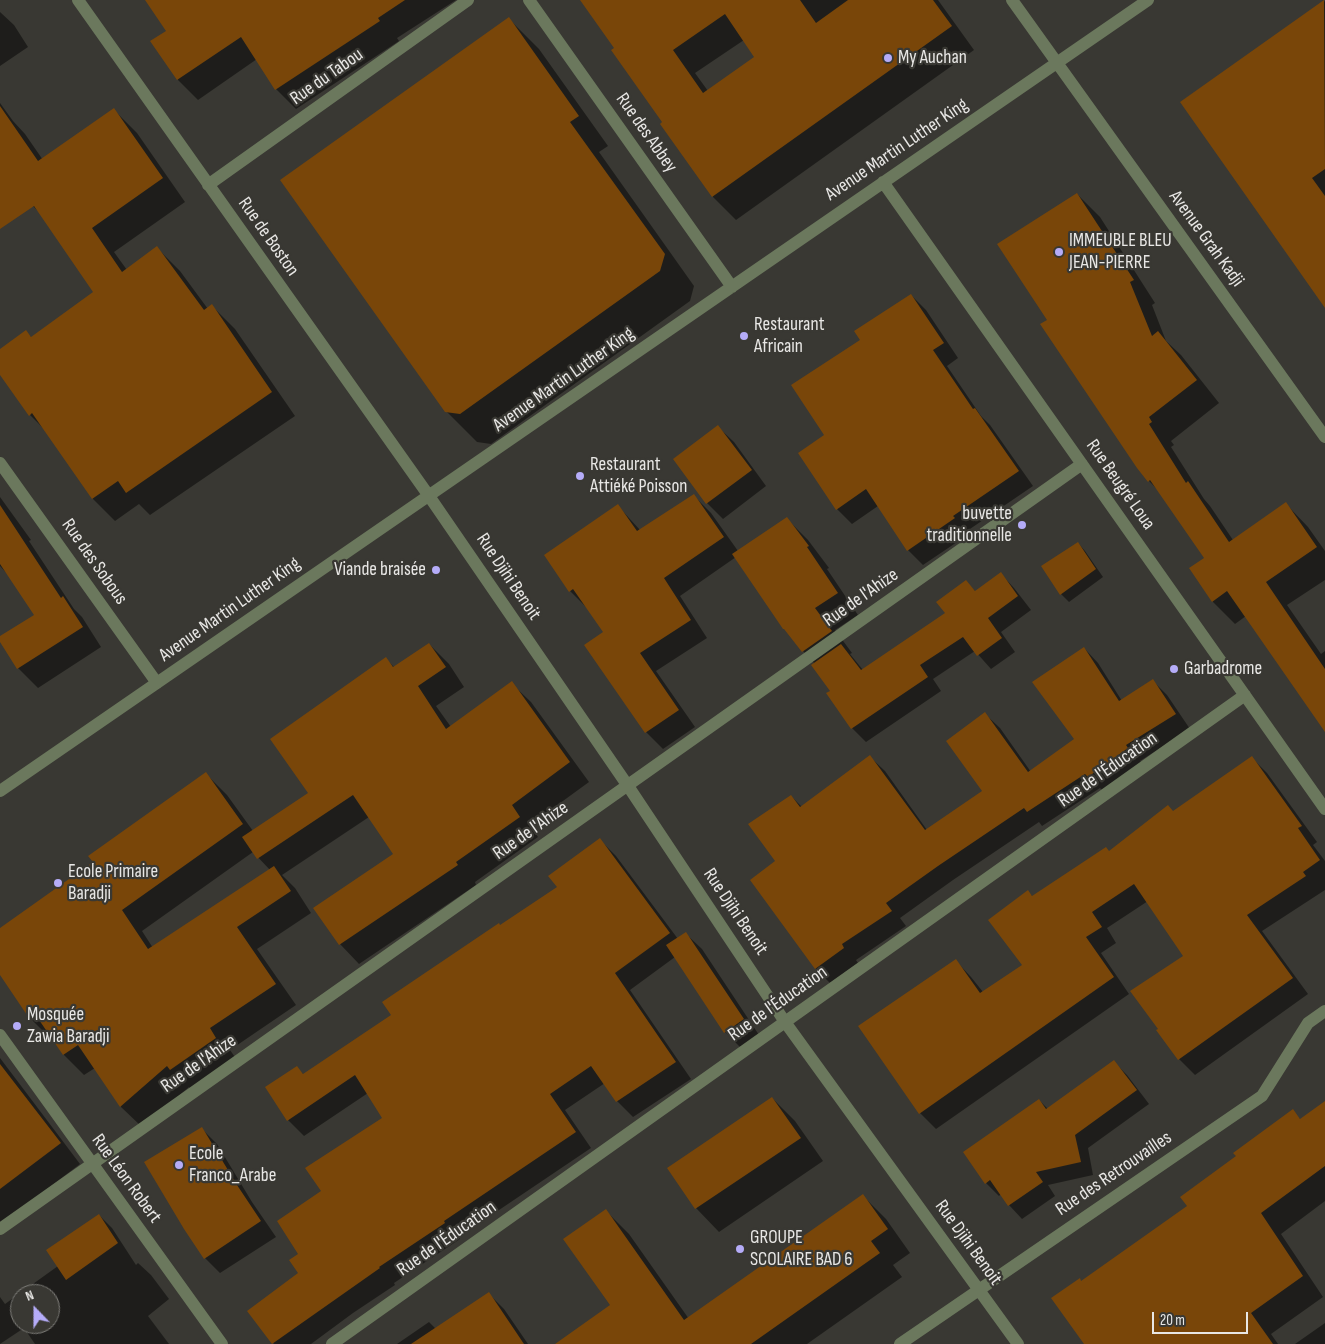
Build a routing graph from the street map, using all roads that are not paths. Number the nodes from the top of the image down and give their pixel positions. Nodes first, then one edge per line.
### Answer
1 (78, 0) edge
2 (468, 0) edge
3 (529, 0) edge
4 (1012, 0) edge
5 (1148, 0) edge
6 (1057, 63) junction
7 (884, 182) junction
8 (208, 184) junction
9 (732, 287) junction
10 (1325, 437) edge
11 (0, 463) edge
12 (1082, 464) junction
13 (429, 496) junction
14 (157, 683) junction
15 (1245, 695) junction
16 (628, 786) junction
17 (0, 791) edge
18 (1325, 809) edge
19 (1325, 1011) edge
20 (785, 1022) junction
21 (0, 1035) edge
22 (91, 1163) junction
23 (0, 1229) edge
24 (978, 1290) junction
25 (222, 1344) edge
26 (332, 1344) edge
27 (900, 1344) edge
28 (1018, 1344) edge

1 - 8 street, Rue de Boston
2 - 8 street, Rue du Tabou
3 - 9 street, Rue des Abbey
4 - 6 street, Avenue Grah Kadji
5 - 6 street, Avenue Martin Luther King
6 - 7 street, Avenue Martin Luther King
6 - 10 street, Avenue Grah Kadji
7 - 9 street, Avenue Martin Luther King
7 - 12 street, Rue Beugré Loua
8 - 13 street, Rue de Boston
9 - 13 street, Avenue Martin Luther King
11 - 14 street, Rue des Sobous
12 - 15 street, Rue Beugré Loua
12 - 16 street, Rue de l'Ahize
13 - 14 street, Avenue Martin Luther King
13 - 16 street, Rue Djihi Benoit
14 - 17 street, Avenue Martin Luther King
15 - 18 street, Rue Beugré Loua
15 - 20 street, Rue de l'Éducation
16 - 20 street, Rue Djihi Benoit
16 - 22 street, Rue de l'Ahize
19 - 24 street, Rue des Retrouvailles
20 - 24 street, Rue Djihi Benoit
20 - 26 street, Rue de l'Éducation
21 - 22 street, Rue Léon Robert
22 - 23 street, Rue de l'Ahize
22 - 25 street, Rue Léon Robert
24 - 27 street, Rue des Retrouvailles
24 - 28 street, Rue Djihi Benoit

